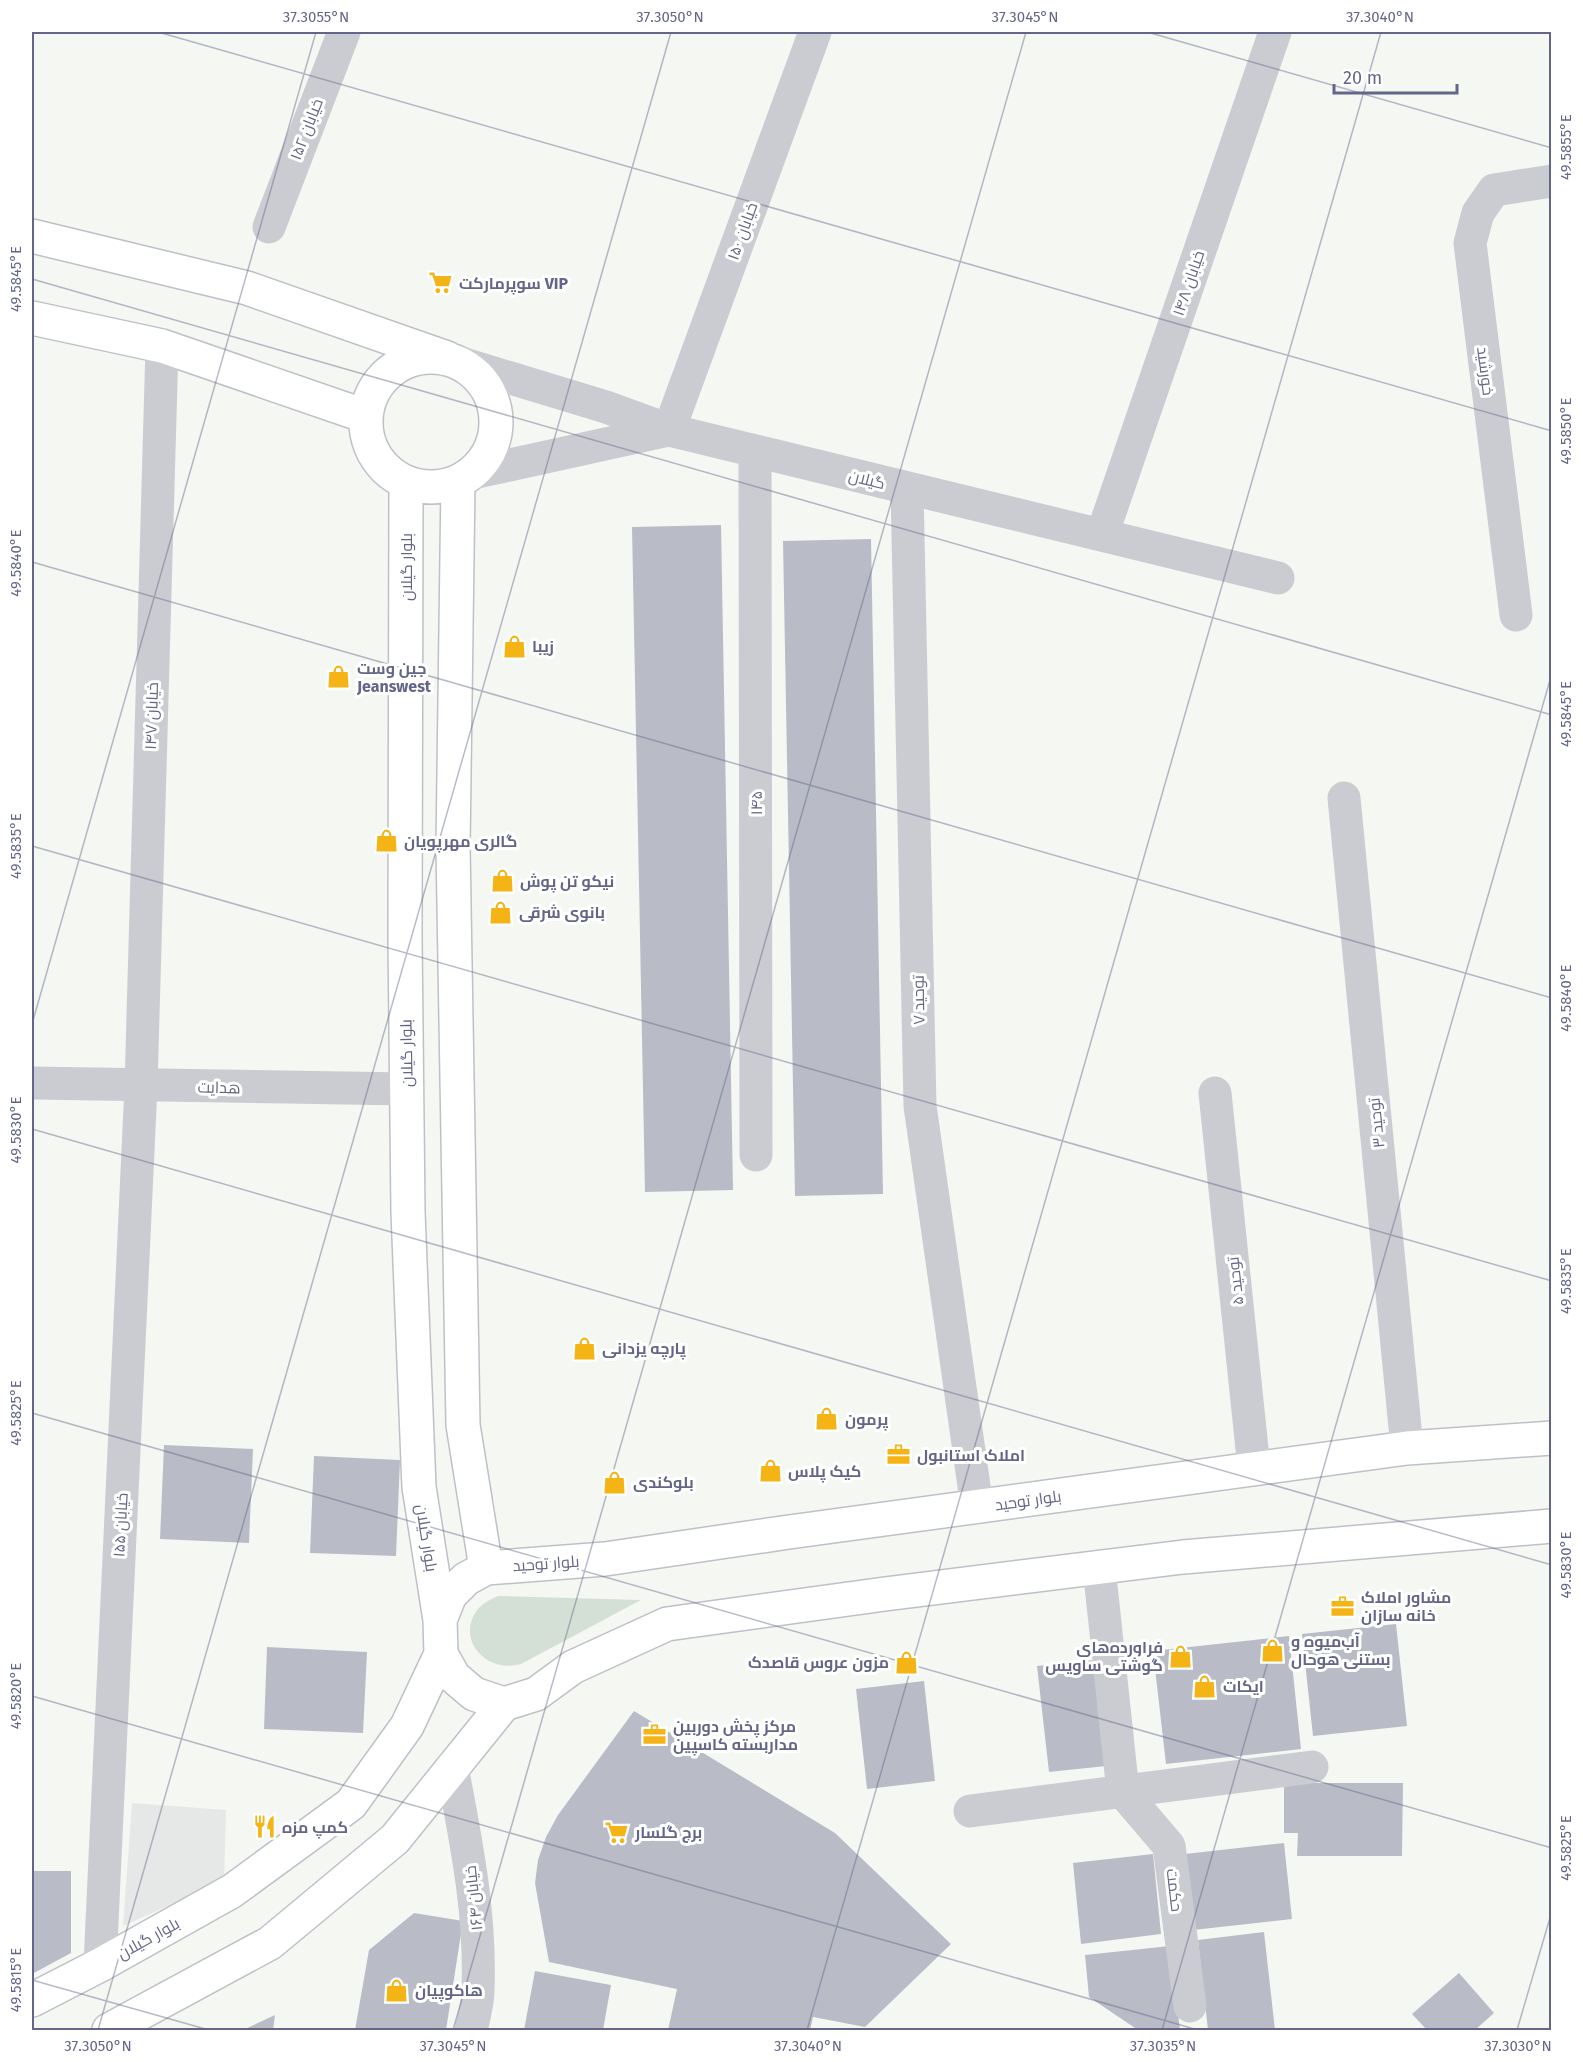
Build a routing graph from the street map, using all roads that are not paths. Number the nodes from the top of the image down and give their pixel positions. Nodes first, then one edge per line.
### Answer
1 (344, 32) edge
2 (815, 32) edge
3 (1275, 32) edge
4 (1551, 181) edge
5 (269, 227) dead end
6 (32, 236) edge
7 (32, 318) edge
8 (162, 346) junction
9 (454, 361) junction
10 (365, 416) junction
11 (669, 430) junction
12 (756, 452) junction
13 (465, 478) junction
14 (406, 484) junction
15 (908, 489) junction
16 (1102, 535) junction
17 (1278, 578) dead end
18 (1516, 615) dead end
19 (1344, 798) dead end
20 (32, 1083) edge
21 (141, 1086) junction
22 (407, 1089) junction
23 (1215, 1093) dead end
24 (756, 1155) dead end
25 (1551, 1438) edge
26 (1407, 1448) junction
27 (1254, 1468) junction
28 (977, 1507) junction
29 (1551, 1526) edge
30 (495, 1567) junction
31 (1098, 1567) junction
32 (440, 1620) junction
33 (441, 1654) junction
34 (504, 1704) junction
35 (452, 1767) junction
36 (1312, 1767) dead end
37 (1123, 1792) junction
38 (970, 1811) dead end
39 (100, 1965) junction
40 (32, 2000) edge
41 (1190, 2006) dead end
42 (109, 2031) edge
43 (471, 2031) edge

1 - 5 street, خیابان ۱۵۲
2 - 11 street, خیابان ۱۵۰
3 - 16 street, خیابان ۱۴۸
4 - 18 street, خورشید
6 - 9 main road
7 - 8 main road
8 - 10 main road
8 - 21 street, خیابان ۱۴۷
9 - 10 main road
9 - 11 street, گیلان
9 - 13 main road
10 - 14 main road
11 - 12 street, گیلان
11 - 13 street
12 - 15 street, گیلان
12 - 24 street, ۱۴۵
13 - 14 main road
13 - 30 main road
14 - 22 main road, بلوار گیلان
15 - 16 street, گیلان
15 - 28 street, توحید ۷
16 - 17 street, گیلان
19 - 26 street, توحید ۳
20 - 21 street, هدایت
21 - 22 street, هدایت
21 - 39 street, خیابان ۱۵۵
22 - 32 main road, بلوار گیلان
23 - 27 street, توحید ۵
25 - 26 main road, بلوار توحید
26 - 27 main road, بلوار توحید
27 - 28 main road, بلوار توحید
28 - 30 main road, بلوار توحید
29 - 31 main road
30 - 32 main road
31 - 34 main road
31 - 37 street
32 - 33 main road, بلوار گیلان
33 - 34 main road
33 - 39 main road, بلوار گیلان
34 - 35 main road
35 - 42 main road
35 - 43 street, ۱۶۴ خیابان
36 - 37 street
37 - 38 street
37 - 41 street, حکمت
39 - 40 main road, بلوار گیلان

